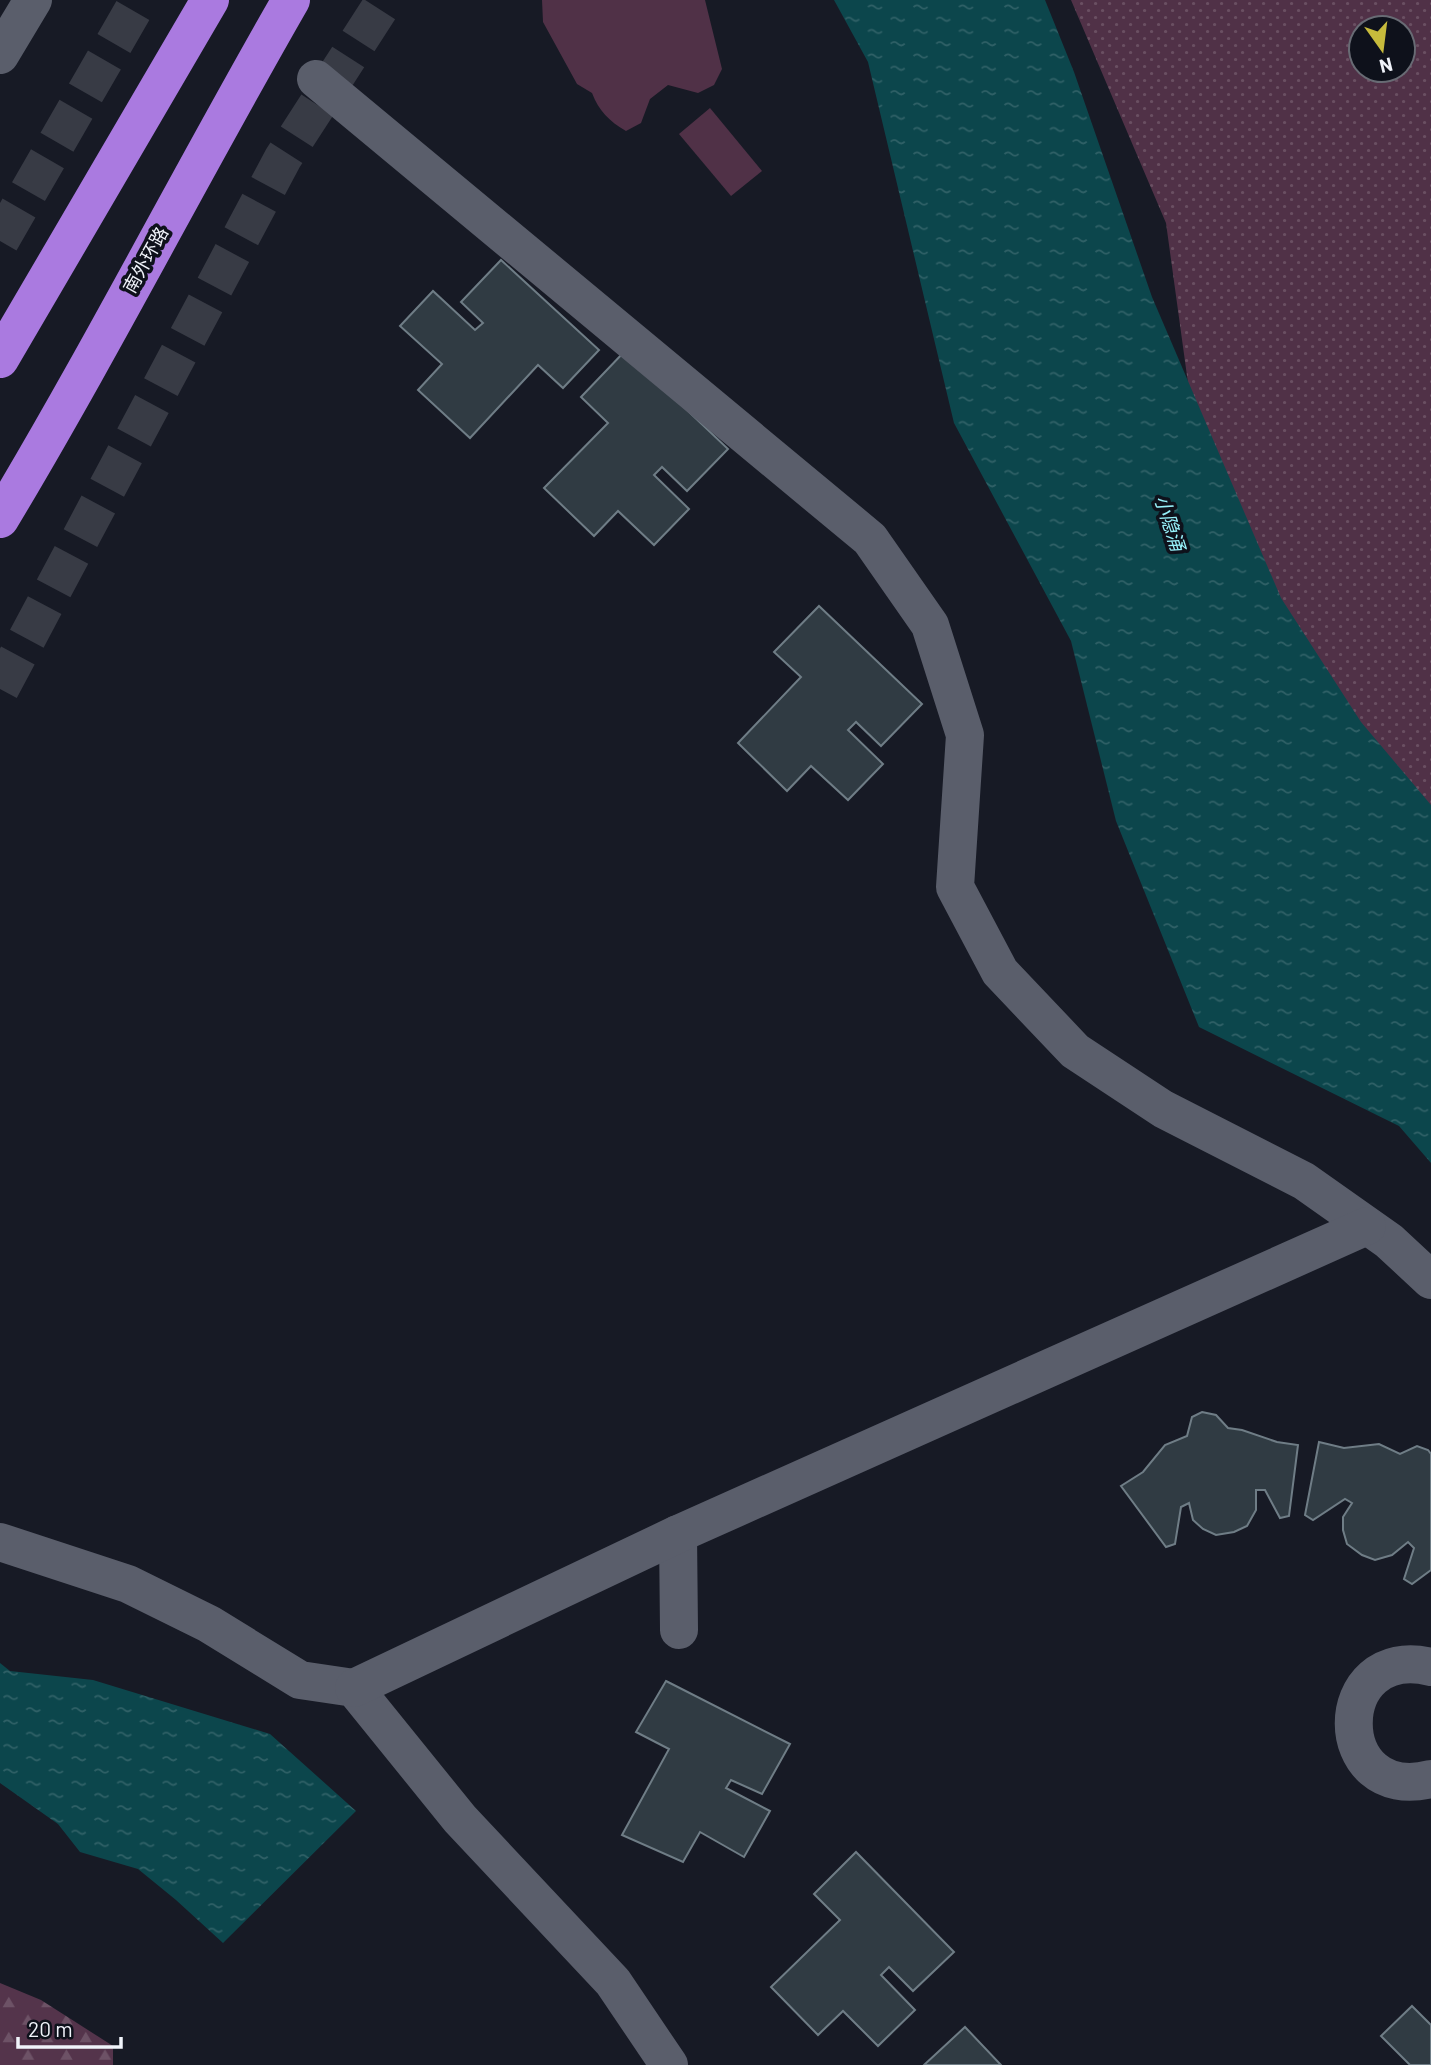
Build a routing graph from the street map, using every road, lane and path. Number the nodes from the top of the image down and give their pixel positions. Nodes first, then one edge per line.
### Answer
1 (33, 0) edge
2 (209, 0) edge
3 (291, 0) edge
4 (0, 55) edge
5 (316, 79) dead end
6 (0, 359) edge
7 (0, 519) edge
8 (1367, 1226) junction
9 (1431, 1280) edge
10 (678, 1534) junction
11 (0, 1542) edge
12 (679, 1630) dead end
13 (1431, 1667) edge
14 (354, 1688) junction
15 (1431, 1779) edge
16 (669, 2065) edge

1 - 4 street
2 - 6 highway
3 - 7 highway, 南外环路
5 - 8 street
8 - 9 street
8 - 10 street
10 - 12 street
10 - 14 street
11 - 14 street
13 - 15 street
14 - 16 street

